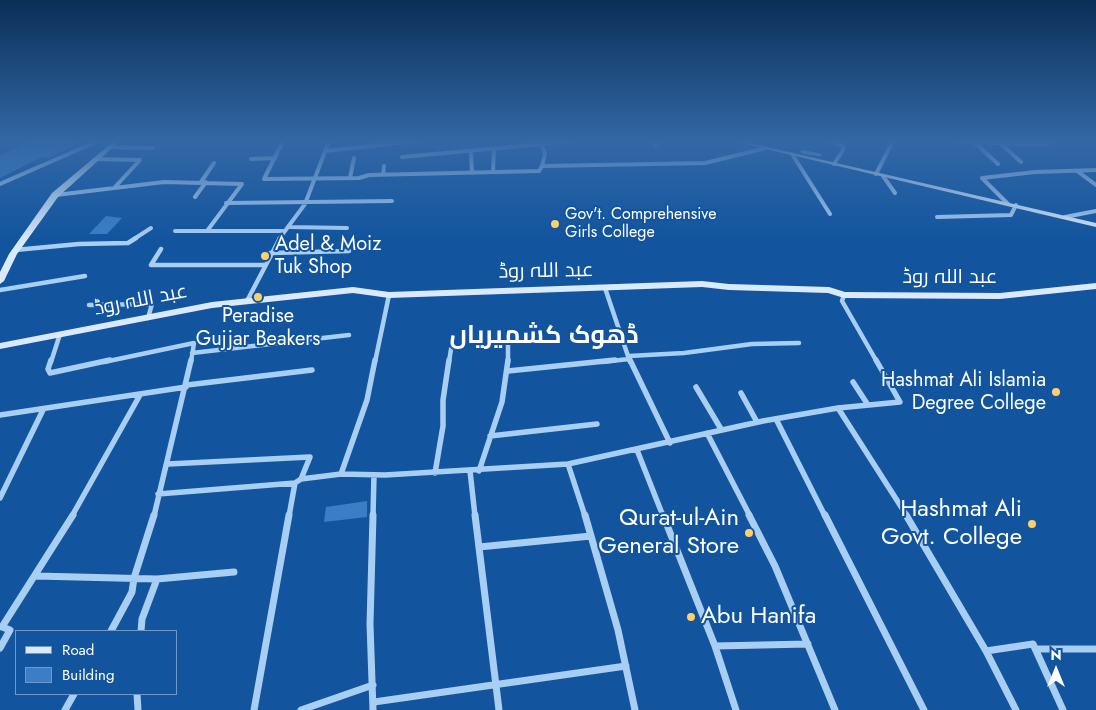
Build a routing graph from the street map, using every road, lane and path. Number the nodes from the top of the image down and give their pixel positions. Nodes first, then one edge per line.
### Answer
1 (22, 174) edge
2 (78, 174) edge
3 (126, 174) edge
4 (208, 174) edge
5 (267, 174) edge
6 (316, 174) edge
7 (351, 174) edge
8 (422, 174) edge
9 (805, 174) edge
10 (876, 174) edge
11 (1034, 174) edge
12 (1080, 174) edge
13 (384, 175) joint
14 (880, 175) junction
15 (314, 178) junction
16 (350, 178) junction
17 (203, 182) junction
18 (0, 184) edge
19 (1096, 185) edge
20 (114, 187) junction
21 (895, 193) dead end
22 (55, 195) junction
23 (195, 197) dead end
24 (392, 201) dead end
25 (226, 203) junction
26 (305, 204) junction
27 (1012, 204) junction
28 (1096, 211) edge
29 (830, 214) dead end
30 (937, 217) dead end
31 (1065, 217) junction
32 (1096, 225) edge
33 (290, 227) junction
34 (151, 228) dead end
35 (347, 228) dead end
36 (175, 231) dead end
37 (207, 231) junction
38 (283, 231) junction
39 (161, 249) dead end
40 (15, 250) junction
41 (349, 251) dead end
42 (270, 253) junction
43 (264, 265) junction
44 (85, 276) dead end
45 (0, 281) edge
46 (1096, 286) edge
47 (605, 288) junction
48 (0, 290) edge
49 (389, 295) junction
50 (844, 296) junction
51 (247, 301) junction
52 (89, 305) dead end
53 (148, 318) junction
54 (60, 334) junction
55 (349, 335) dead end
56 (508, 342) dead end
57 (799, 343) dead end
58 (0, 346) edge
59 (451, 349) dead end
60 (192, 352) junction
61 (629, 358) junction
62 (312, 370) dead end
63 (508, 371) junction
64 (853, 382) dead end
65 (186, 386) junction
66 (696, 388) dead end
67 (741, 393) dead end
68 (140, 395) junction
69 (868, 405) junction
70 (838, 408) junction
71 (43, 410) junction
72 (0, 415) edge
73 (776, 419) junction
74 (757, 422) junction
75 (597, 424) dead end
76 (721, 430) junction
77 (707, 433) junction
78 (490, 436) junction
79 (670, 443) junction
80 (637, 450) junction
81 (168, 464) junction
82 (568, 464) junction
83 (470, 471) junction
84 (479, 471) junction
85 (435, 473) junction
86 (341, 474) junction
87 (374, 475) junction
88 (298, 481) junction
89 (158, 494) junction
90 (0, 498) edge
91 (591, 536) junction
92 (479, 547) junction
93 (234, 572) dead end
94 (36, 576) junction
95 (134, 578) junction
96 (157, 579) junction
97 (112, 630) edge
98 (141, 630) edge
99 (808, 644) junction
100 (715, 646) junction
101 (0, 648) edge
102 (1096, 648) edge
103 (1036, 650) junction
104 (986, 651) junction
105 (626, 666) junction
106 (373, 685) junction
107 (496, 686) junction
108 (73, 695) edge
109 (137, 695) edge
110 (373, 706) edge
111 (65, 710) edge
112 (138, 710) edge
113 (254, 710) edge
114 (301, 710) edge
115 (499, 710) edge
116 (635, 710) edge
117 (736, 710) edge
118 (835, 710) edge
119 (924, 710) edge
120 (1016, 710) edge
121 (1063, 710) edge

1 - 18 street
2 - 22 street
3 - 20 street
4 - 17 street
5 - 15 street
6 - 15 street
7 - 16 street
8 - 13 street
9 - 29 street
10 - 14 street
11 - 27 street
12 - 19 street
13 - 16 street
14 - 21 street
14 - 27 street
15 - 16 street
15 - 26 street
17 - 20 street
17 - 23 street
17 - 25 street
20 - 22 street
22 - 40 street
24 - 26 street
25 - 26 street
25 - 37 street
26 - 33 street
27 - 30 street
27 - 31 street
28 - 31 street
31 - 32 street
33 - 35 street
33 - 38 street
34 - 40 street
36 - 37 street
37 - 38 street
38 - 42 street
39 - 43 street
40 - 45 street
41 - 42 street
42 - 43 street
43 - 51 street
44 - 48 street
46 - 50 street, عبد اللہ روڈ
47 - 49 street, عبد اللہ روڈ
47 - 50 street, عبد اللہ روڈ
47 - 61 street
49 - 51 street, عبد اللہ روڈ
49 - 86 street
50 - 69 street
51 - 53 street, عبد اللہ روڈ
52 - 53 street
53 - 54 street, عبد اللہ روڈ
54 - 58 street, عبد اللہ روڈ
54 - 60 street
55 - 60 street
56 - 63 street
57 - 61 street
59 - 85 street
60 - 65 street
61 - 63 street
61 - 79 street
62 - 65 street
63 - 78 street
64 - 69 street
65 - 68 street
65 - 81 street
66 - 76 street
67 - 74 street
68 - 71 street
68 - 94 street
69 - 70 street
70 - 73 street
70 - 104 street
71 - 72 street
71 - 90 street
73 - 74 street
73 - 119 street
74 - 76 street
75 - 78 street
76 - 77 street
77 - 79 street
77 - 99 street
78 - 84 street
79 - 80 street
80 - 82 street
80 - 100 street
81 - 88 street
81 - 89 street
82 - 84 street
82 - 91 street
83 - 84 street
83 - 85 street
83 - 92 street
85 - 87 street
86 - 87 street
86 - 88 street
87 - 106 street
88 - 89 street
88 - 113 street
89 - 95 street
91 - 92 street
91 - 105 street
92 - 107 street
93 - 96 street
94 - 95 street
94 - 101 street
95 - 96 street
95 - 97 street
96 - 98 street
99 - 100 street
99 - 118 street
100 - 117 street
102 - 103 street
103 - 104 street
103 - 121 street
104 - 120 street
105 - 107 street
105 - 116 street
106 - 110 street
106 - 114 street
107 - 110 street
107 - 115 street
108 - 111 street
109 - 112 street

